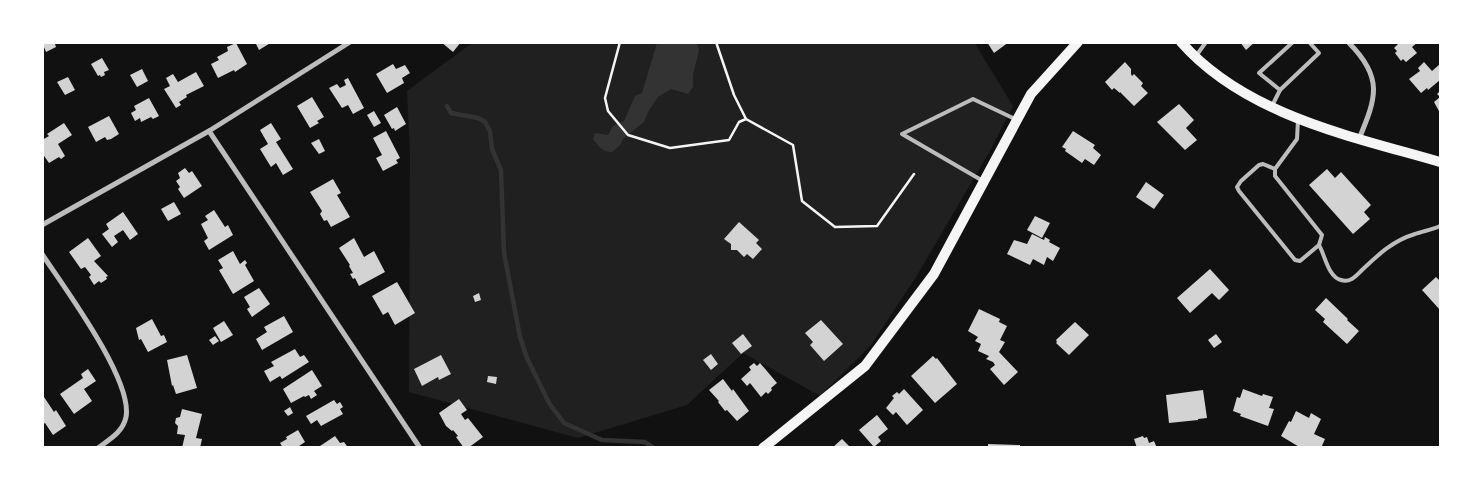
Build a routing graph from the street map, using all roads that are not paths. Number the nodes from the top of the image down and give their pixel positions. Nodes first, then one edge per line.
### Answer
1 (350, 42) edge
2 (1078, 42) edge
3 (1181, 42) edge
4 (1206, 42) edge
5 (1293, 42) edge
6 (1309, 42) edge
7 (1349, 43) edge
8 (1194, 58) junction
9 (1280, 90) junction
10 (1272, 107) junction
11 (1298, 118) junction
12 (1017, 120) junction
13 (209, 131) junction
14 (1359, 138) junction
15 (1440, 162) edge
16 (1275, 169) junction
17 (984, 182) junction
18 (42, 225) edge
19 (1440, 226) edge
20 (1319, 245) junction
21 (42, 254) edge
22 (98, 448) edge
23 (420, 448) edge
24 (763, 448) edge

1 - 13 street
2 - 12 main road
3 - 8 main road
4 - 8 lane
5 - 9 lane
6 - 9 lane
7 - 14 street
8 - 10 main road
9 - 10 lane
10 - 11 main road
11 - 14 main road
11 - 16 lane
12 - 17 main road
12 - 17 lane
13 - 18 street
13 - 23 street
14 - 15 main road
16 - 20 lane
16 - 20 lane
17 - 24 main road
19 - 20 lane
21 - 22 street

